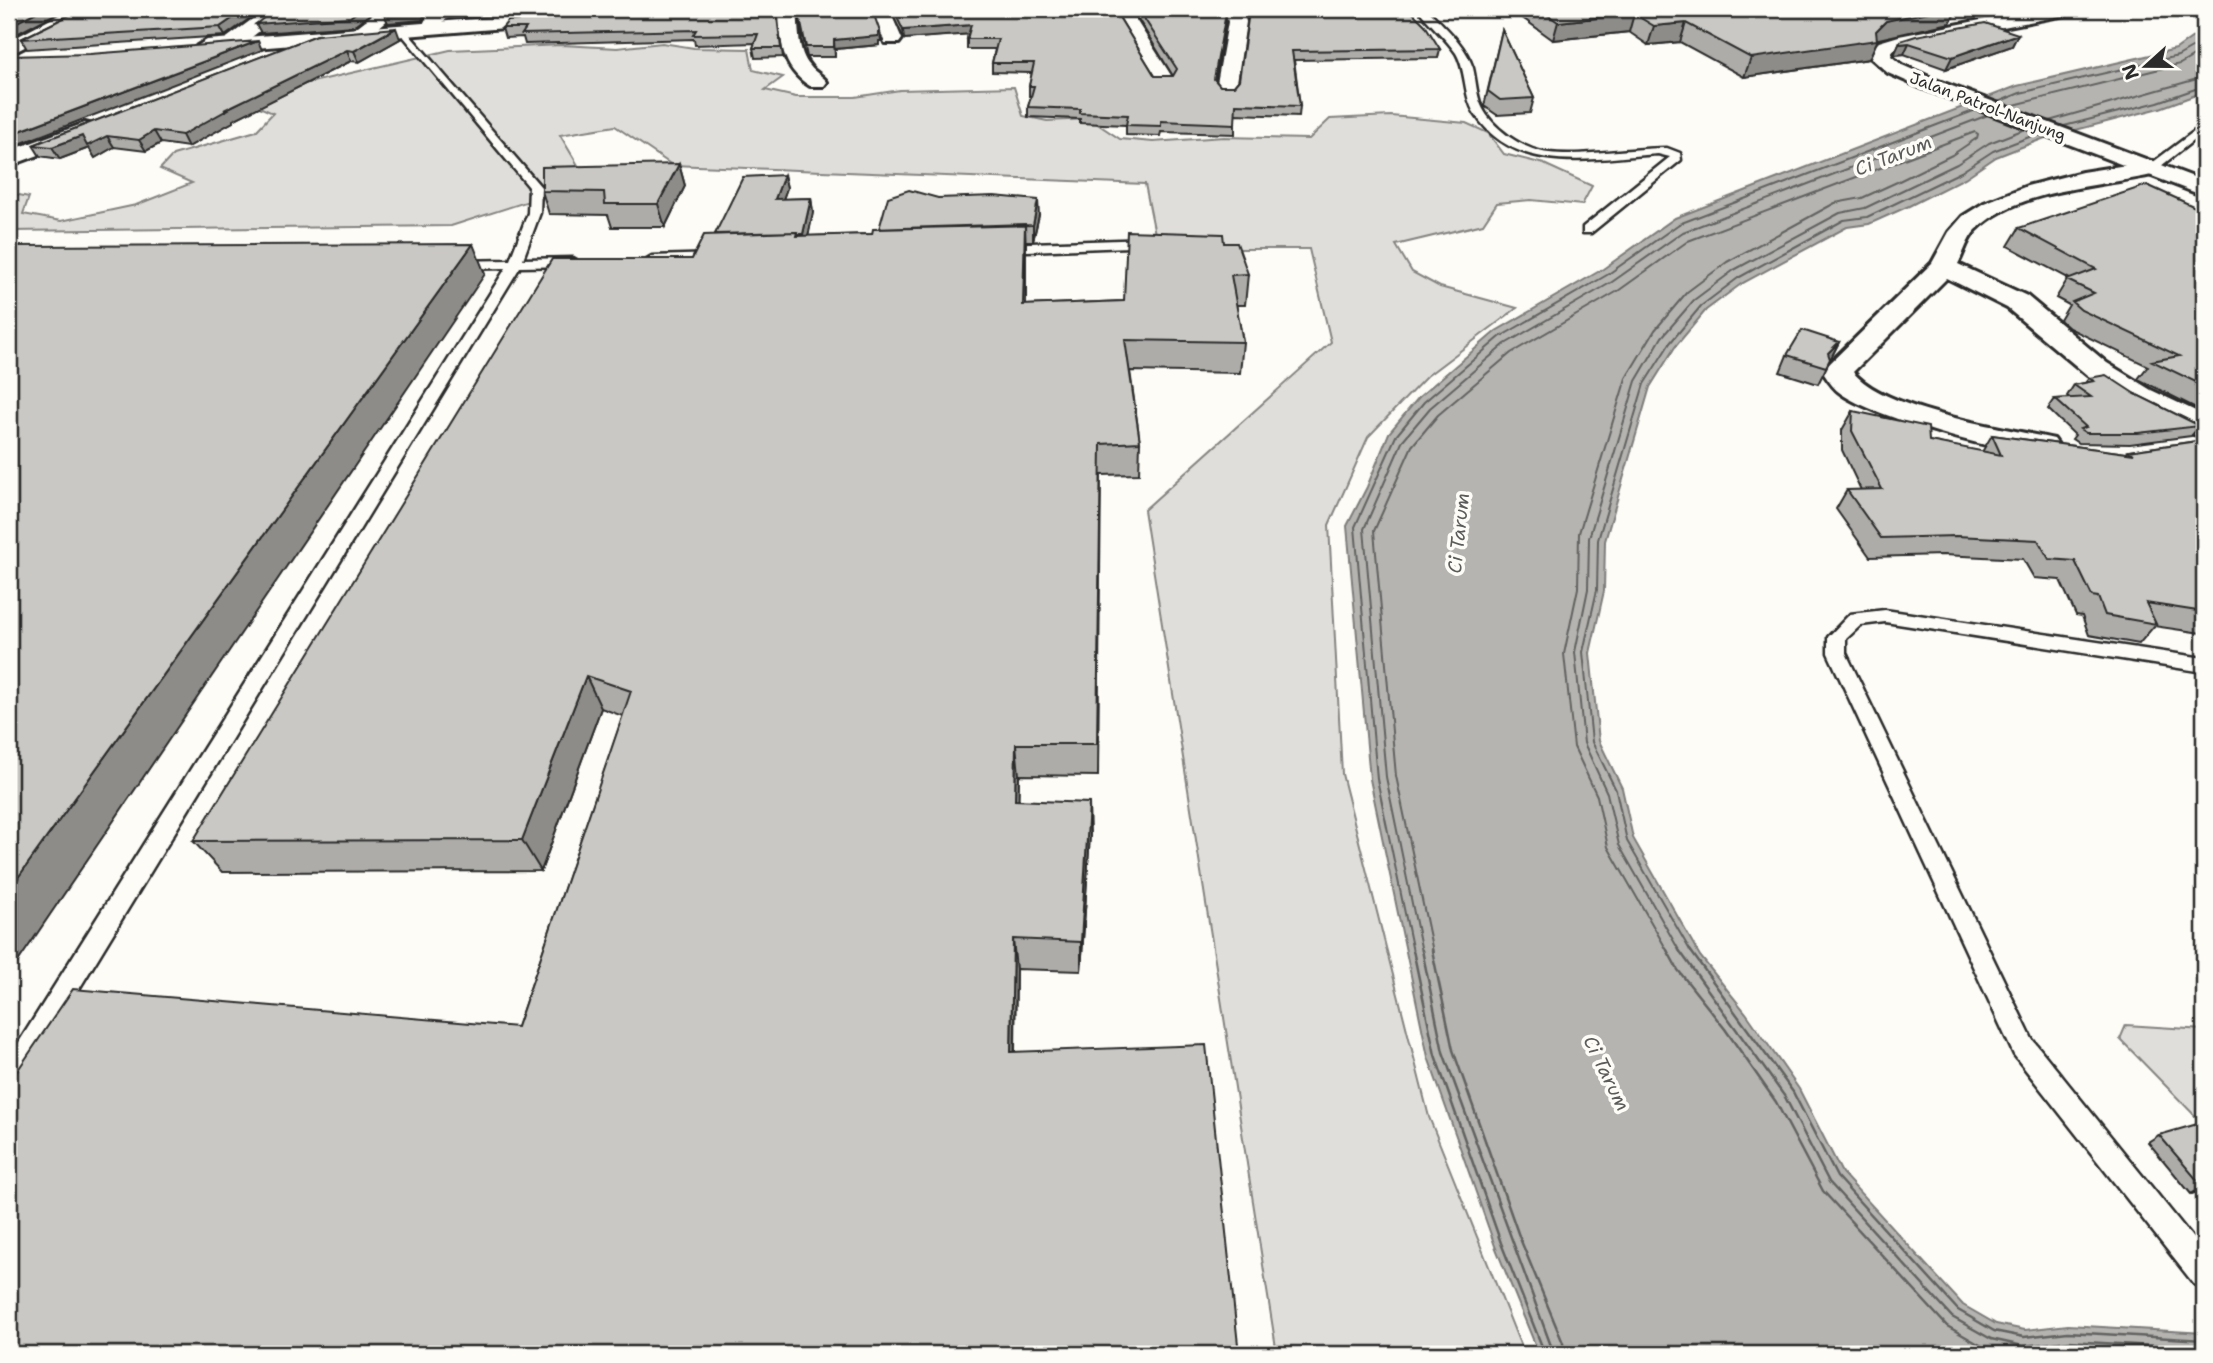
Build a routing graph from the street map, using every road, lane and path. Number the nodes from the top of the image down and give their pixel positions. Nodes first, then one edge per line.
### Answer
1 (84, 9) edge
2 (278, 9) edge
3 (391, 9) edge
4 (449, 9) edge
5 (665, 9) edge
6 (788, 9) edge
7 (880, 9) edge
8 (1121, 9) edge
9 (1234, 9) edge
10 (1422, 9) edge
11 (2065, 9) edge
12 (432, 27) junction
13 (402, 29) junction
14 (361, 33) junction
15 (318, 37) junction
16 (892, 39) dead end
17 (231, 44) junction
18 (193, 48) edge
19 (9, 49) edge
20 (36, 57) edge
21 (9, 58) edge
22 (257, 62) edge
23 (1164, 80) edge
24 (817, 82) dead end
25 (1226, 89) edge
26 (108, 121) edge
27 (2204, 127) edge
28 (13, 158) edge
29 (2142, 165) junction
30 (2204, 189) edge
31 (1587, 230) dead end
32 (1165, 243) edge
33 (986, 248) edge
34 (737, 257) edge
35 (640, 260) edge
36 (584, 262) edge
37 (515, 264) junction
38 (446, 265) edge
39 (1944, 267) junction
40 (2204, 427) edge
41 (2068, 454) edge
42 (2204, 665) edge
43 (9, 1080) edge
44 (2204, 1274) edge

1 - 19 street
2 - 17 street
3 - 14 street
4 - 12 street
5 - 12 street
6 - 24 street
7 - 16 street
8 - 23 street
9 - 25 street
10 - 31 lane
11 - 29 street, Jalan Patrol-Nanjung
12 - 13 street
13 - 14 street
13 - 37 lane
14 - 15 street
15 - 17 street
15 - 22 street
17 - 18 street
20 - 21 street
26 - 28 street
27 - 29 lane
29 - 30 street, Jalan Patrol-Nanjung
29 - 39 street
32 - 33 lane
34 - 35 lane
36 - 37 lane
37 - 38 lane
37 - 43 lane
39 - 40 street
39 - 41 street
42 - 44 lane

